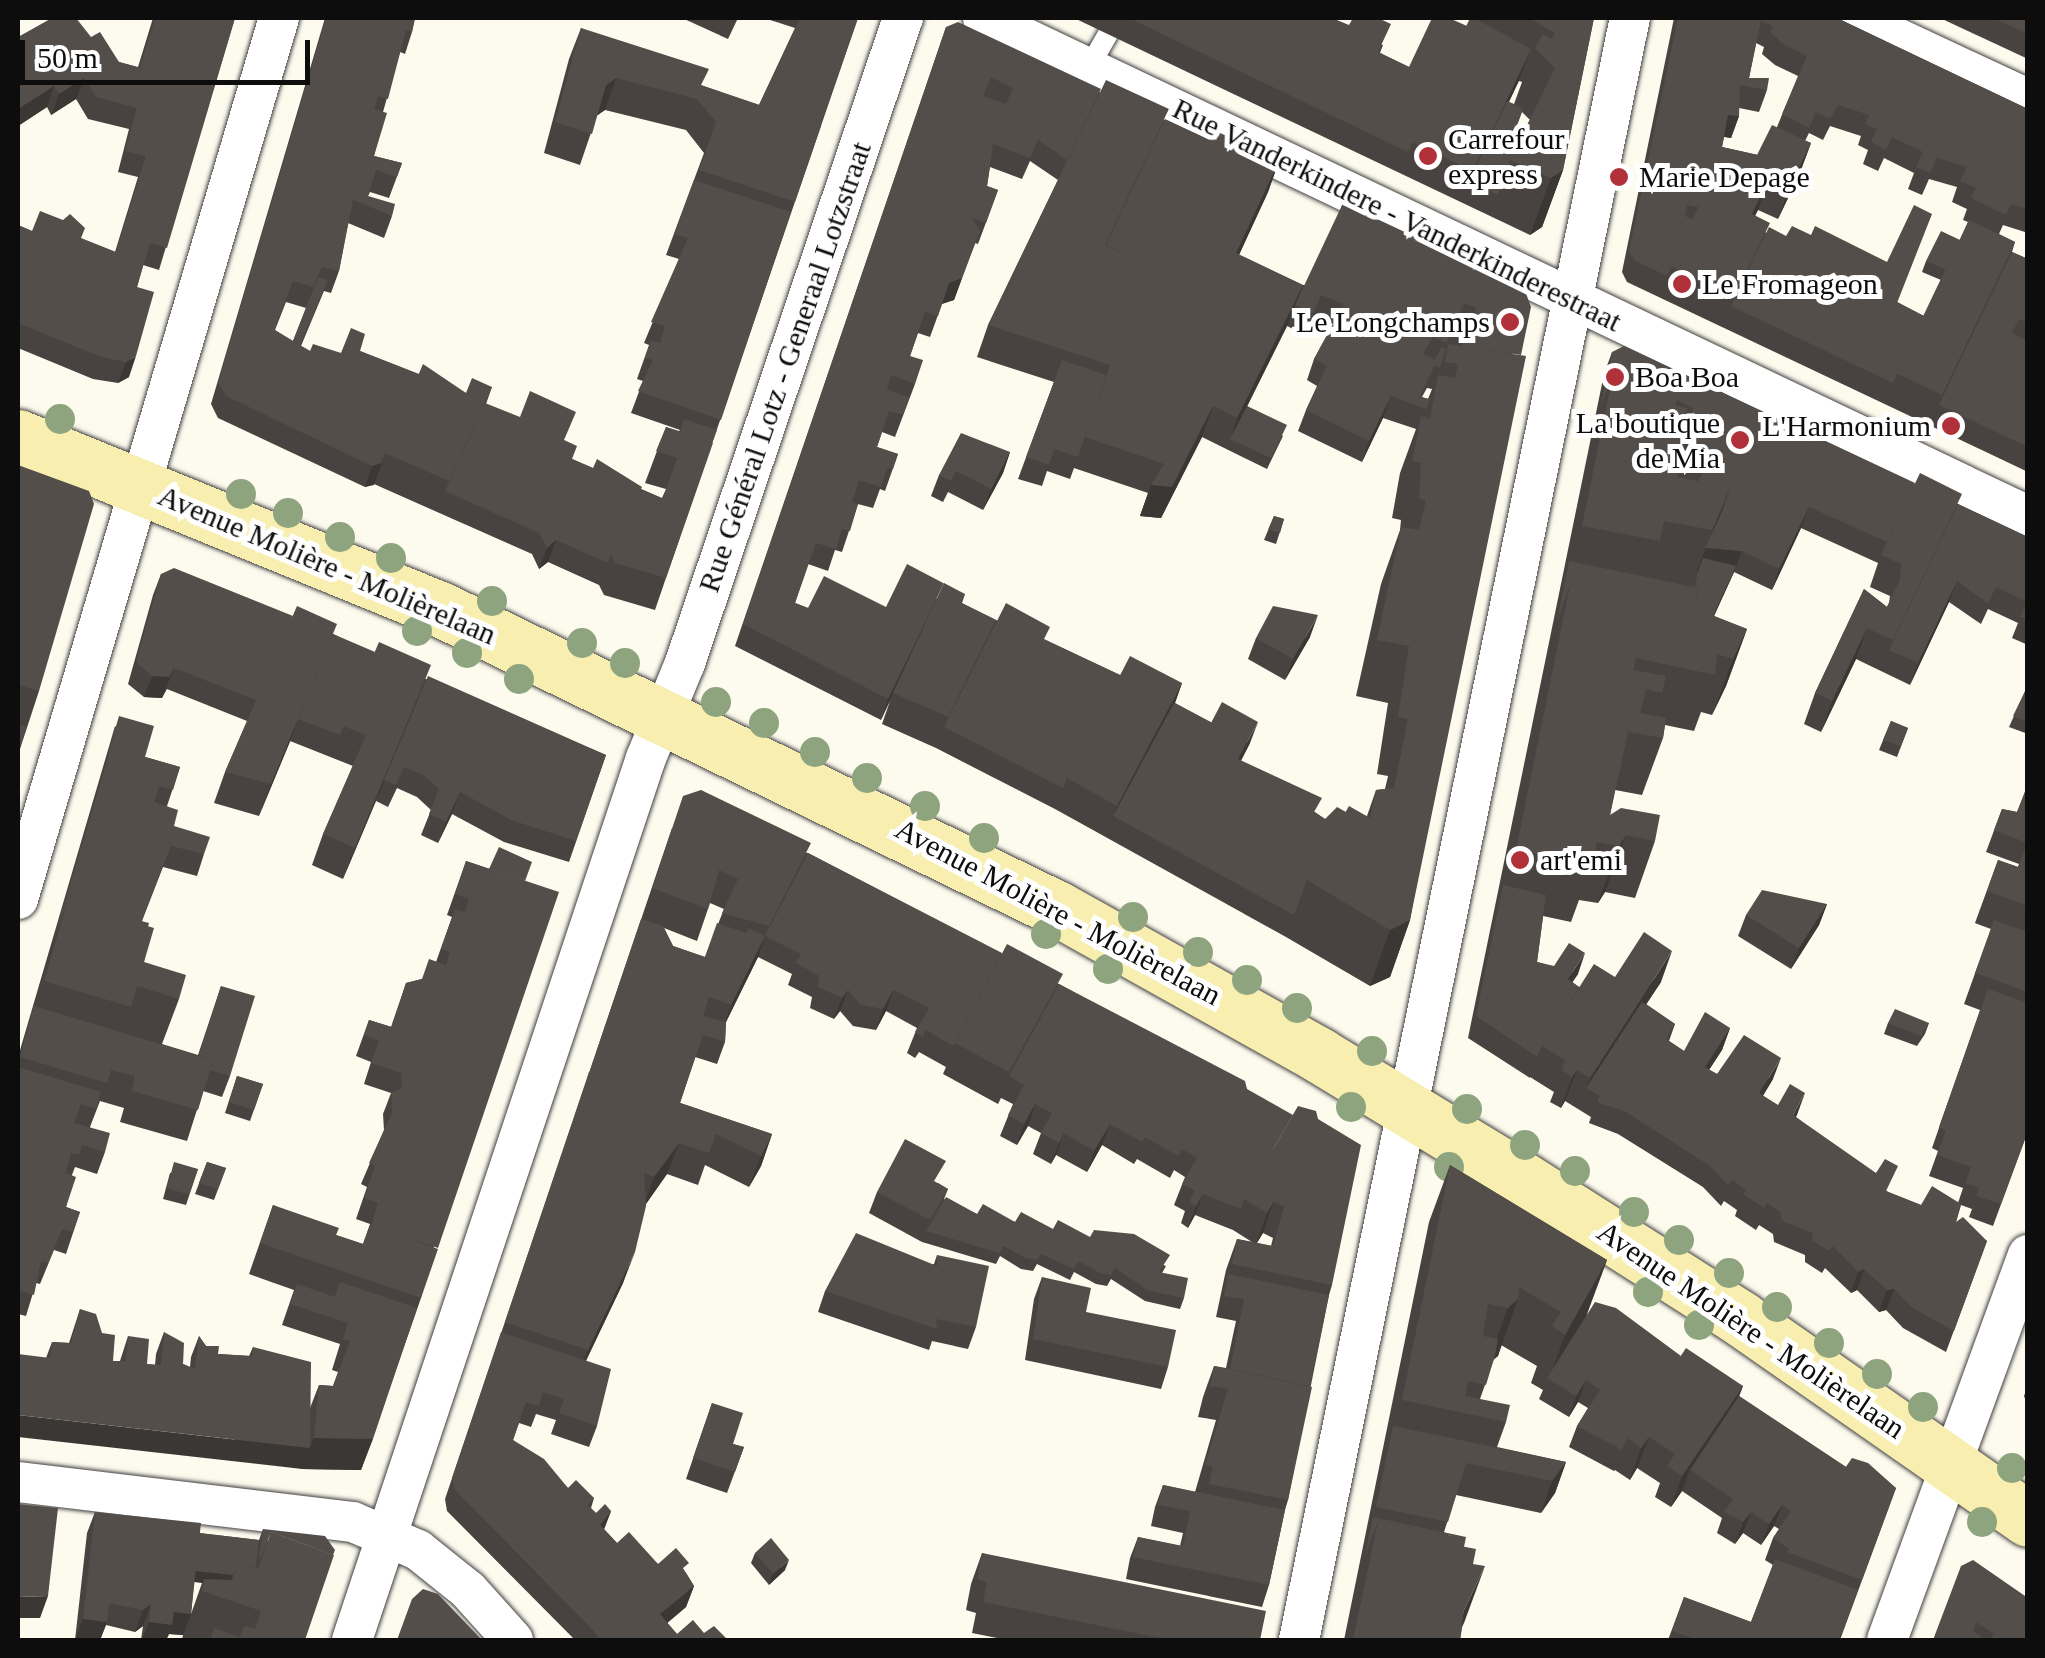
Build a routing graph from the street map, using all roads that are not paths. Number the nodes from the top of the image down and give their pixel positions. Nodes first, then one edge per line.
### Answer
1 (279, 18) edge
2 (903, 18) edge
3 (983, 18) edge
4 (1630, 18) edge
5 (1854, 18) edge
6 (2028, 99) edge
7 (1572, 298) junction
8 (18, 437) edge
9 (141, 487) junction
10 (2028, 516) edge
11 (663, 716) junction
12 (18, 899) edge
13 (1406, 1108) junction
14 (2028, 1255) edge
15 (1951, 1466) junction
16 (18, 1482) edge
17 (2028, 1519) edge
18 (387, 1534) junction
19 (352, 1640) edge
20 (513, 1640) edge
21 (1299, 1640) edge
22 (1886, 1640) edge

1 - 9 street
2 - 11 street, Rue Général Lotz - Generaal Lotzstraat
3 - 7 street, Rue Vanderkindere - Vanderkinderestraat
4 - 7 street
5 - 6 street
7 - 10 street, Rue Vanderkindere - Vanderkinderestraat
7 - 13 street
8 - 9 street, Avenue Molière - Molièrelaan
9 - 11 street, Avenue Molière - Molièrelaan
9 - 12 street
11 - 13 street, Avenue Molière - Molièrelaan
11 - 18 street, Rue Général Lotz - Generaal Lotzstraat
13 - 15 street, Avenue Molière - Molièrelaan
13 - 21 street
14 - 15 street
15 - 17 street, Avenue Molière - Molièrelaan
15 - 22 street
16 - 18 street
18 - 19 street, Rue Général Lotz - Generaal Lotzstraat
18 - 20 street

